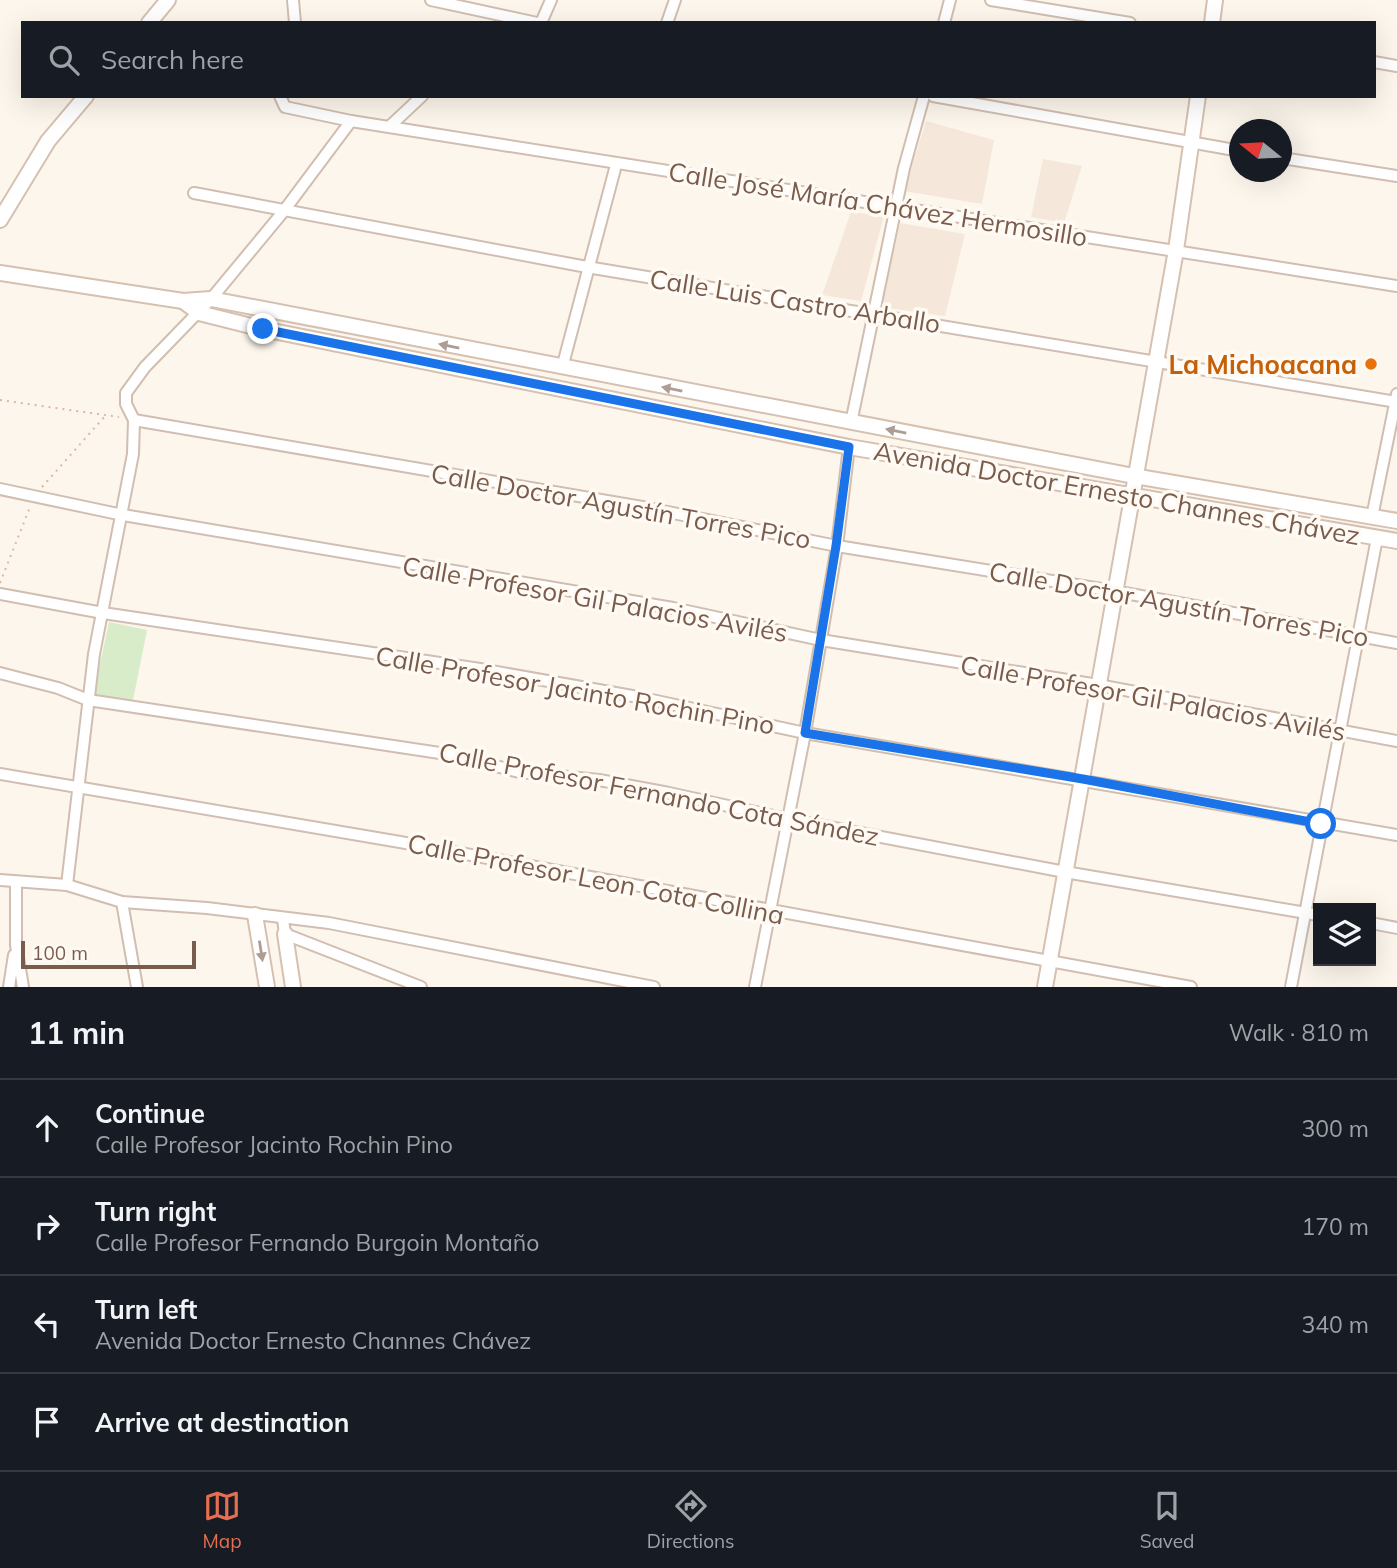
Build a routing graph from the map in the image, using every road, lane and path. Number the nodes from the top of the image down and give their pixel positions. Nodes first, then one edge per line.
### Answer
1 (168, 0) edge
2 (293, 0) edge
3 (431, 0) edge
4 (551, 0) edge
5 (675, 0) edge
6 (950, 0) edge
7 (991, 0) edge
8 (1215, 0) edge
9 (503, 20) edge
10 (151, 21) edge
11 (295, 21) edge
12 (540, 21) edge
13 (668, 21) edge
14 (945, 21) edge
15 (1118, 21) edge
16 (1212, 21) edge
17 (1376, 62) edge
18 (1397, 66) edge
19 (84, 98) edge
20 (280, 98) edge
21 (420, 98) edge
22 (924, 98) edge
23 (944, 98) edge
24 (1198, 98) edge
25 (355, 121) junction
26 (390, 126) junction
27 (1190, 143) junction
28 (1229, 149) edge
29 (1292, 160) edge
30 (617, 164) junction
31 (1397, 176) edge
32 (194, 193) dead end
33 (896, 205) junction
34 (284, 212) junction
35 (0, 220) edge
36 (1176, 250) junction
37 (587, 267) junction
38 (0, 274) edge
39 (1397, 286) edge
40 (211, 299) junction
41 (183, 301) junction
42 (199, 313) junction
43 (872, 314) junction
44 (1156, 360) junction
45 (562, 368) junction
46 (1396, 399) edge
47 (0, 400) edge
48 (134, 420) junction
49 (851, 423) junction
50 (849, 447) junction
51 (1134, 476) junction
52 (0, 489) edge
53 (1131, 497) junction
54 (123, 515) junction
55 (1373, 517) junction
56 (1397, 521) edge
57 (1377, 538) junction
58 (1397, 541) edge
59 (836, 546) junction
60 (1114, 591) junction
61 (0, 594) edge
62 (103, 613) junction
63 (1357, 636) junction
64 (821, 640) junction
65 (1397, 643) edge
66 (0, 673) edge
67 (1098, 685) junction
68 (88, 700) junction
69 (1339, 732) junction
70 (805, 733) junction
71 (1397, 741) edge
72 (0, 774) edge
73 (1083, 779) junction
74 (76, 786) junction
75 (787, 819) junction
76 (1321, 824) junction
77 (1397, 835) edge
78 (1065, 872) junction
79 (0, 880) edge
80 (16, 883) junction
81 (67, 885) junction
82 (122, 902) junction
83 (770, 912) junction
84 (1304, 912) junction
85 (1313, 914) edge
86 (255, 915) junction
87 (283, 919) junction
88 (1376, 924) edge
89 (1397, 928) edge
90 (285, 934) junction
91 (16, 945) junction
92 (1049, 961) junction
93 (398, 982) edge
94 (9, 987) edge
95 (23, 987) edge
96 (137, 987) edge
97 (267, 987) edge
98 (293, 987) edge
99 (421, 987) edge
100 (654, 987) edge
101 (755, 987) edge
102 (1045, 987) edge
103 (1191, 987) edge
104 (1292, 987) edge

1 - 10 street
2 - 11 street
3 - 9 street
4 - 12 street
5 - 13 street
6 - 14 street
7 - 15 street
8 - 16 street
17 - 18 street
19 - 35 street
20 - 25 street, Calle José María Chávez Hermosillo
21 - 26 street
22 - 33 street
23 - 27 street
24 - 27 street
25 - 26 street, Calle José María Chávez Hermosillo
25 - 34 street
26 - 30 street, Calle José María Chávez Hermosillo
27 - 28 street
27 - 36 street
29 - 31 street
30 - 33 street, Calle José María Chávez Hermosillo
30 - 37 street
32 - 34 street, Calle Luis Castro Arballo
33 - 36 street, Calle José María Chávez Hermosillo
33 - 43 street
34 - 37 street, Calle Luis Castro Arballo
34 - 40 street
36 - 39 street, Calle José María Chávez Hermosillo
36 - 44 street
37 - 43 street, Calle Luis Castro Arballo
37 - 45 street
38 - 41 street, Avenida Doctor Ernesto Channes Chávez
40 - 41 street, Avenida Doctor Ernesto Channes Chávez
40 - 42 street
45 -> 40 street, Avenida Doctor Ernesto Channes Chávez
41 - 42 street, Avenida Doctor Ernesto Channes Chávez
42 - 48 street
42 - 50 street, Avenida Doctor Ernesto Channes Chávez
43 - 44 street, Calle Luis Castro Arballo
43 - 49 street
44 - 46 street, Calle Luis Castro Arballo
44 - 51 street
49 -> 45 street, Avenida Doctor Ernesto Channes Chávez
46 - 55 street
47 - 48 path
48 - 54 street
48 - 59 street, Calle Doctor Agustín Torres Pico
51 -> 49 street, Avenida Doctor Ernesto Channes Chávez
50 - 53 street, Avenida Doctor Ernesto Channes Chávez
50 - 59 street
51 - 53 street
51 - 55 street, Avenida Doctor Ernesto Channes Chávez
52 - 54 street, Calle Profesor Gil Palacios Avilés
53 - 57 street, Avenida Doctor Ernesto Channes Chávez
53 - 60 street
54 - 62 street
54 - 64 street, Calle Profesor Gil Palacios Avilés
55 - 56 street, Avenida Doctor Ernesto Channes Chávez
57 - 58 street, Avenida Doctor Ernesto Channes Chávez
57 - 63 street
59 - 60 street, Calle Doctor Agustín Torres Pico
59 - 64 street
60 - 63 street, Calle Doctor Agustín Torres Pico
60 - 67 street
61 - 62 street, Calle Profesor Jacinto Rochin Pino
62 - 68 street
62 - 70 street, Calle Profesor Jacinto Rochin Pino
63 - 65 street, Calle Doctor Agustín Torres Pico
63 - 69 street
64 - 67 street, Calle Profesor Gil Palacios Avilés
64 - 70 street
66 - 68 street, Calle Profesor Fernando Cota Sández
67 - 69 street, Calle Profesor Gil Palacios Avilés
67 - 73 street
68 - 74 street
68 - 75 street, Calle Profesor Fernando Cota Sández
69 - 71 street, Calle Profesor Gil Palacios Avilés
69 - 76 street
70 - 73 street, Calle Profesor Jacinto Rochin Pino
70 - 75 street
72 - 74 street, Calle Profesor Leon Cota Collina
73 - 76 street, Calle Profesor Jacinto Rochin Pino
73 - 78 street
74 - 81 street
74 - 83 street, Calle Profesor Leon Cota Collina
75 - 78 street, Calle Profesor Fernando Cota Sández
75 - 83 street
76 - 77 street, Calle Profesor Jacinto Rochin Pino
76 - 84 street
78 - 84 street, Calle Profesor Fernando Cota Sández
78 - 92 street
79 - 80 street
80 - 81 street
80 - 91 street
81 - 82 street
82 - 86 street
82 - 96 street
83 - 92 street, Calle Profesor Leon Cota Collina
83 - 101 street
84 - 85 street, Calle Profesor Fernando Cota Sández
84 - 104 street
86 - 87 street
86 -> 97 street
87 - 90 street
87 - 100 street
88 - 89 street
90 - 93 street
90 - 98 street
91 - 94 street
91 - 95 street
92 - 102 street
92 - 103 street, Calle Profesor Leon Cota Collina
93 - 99 street

